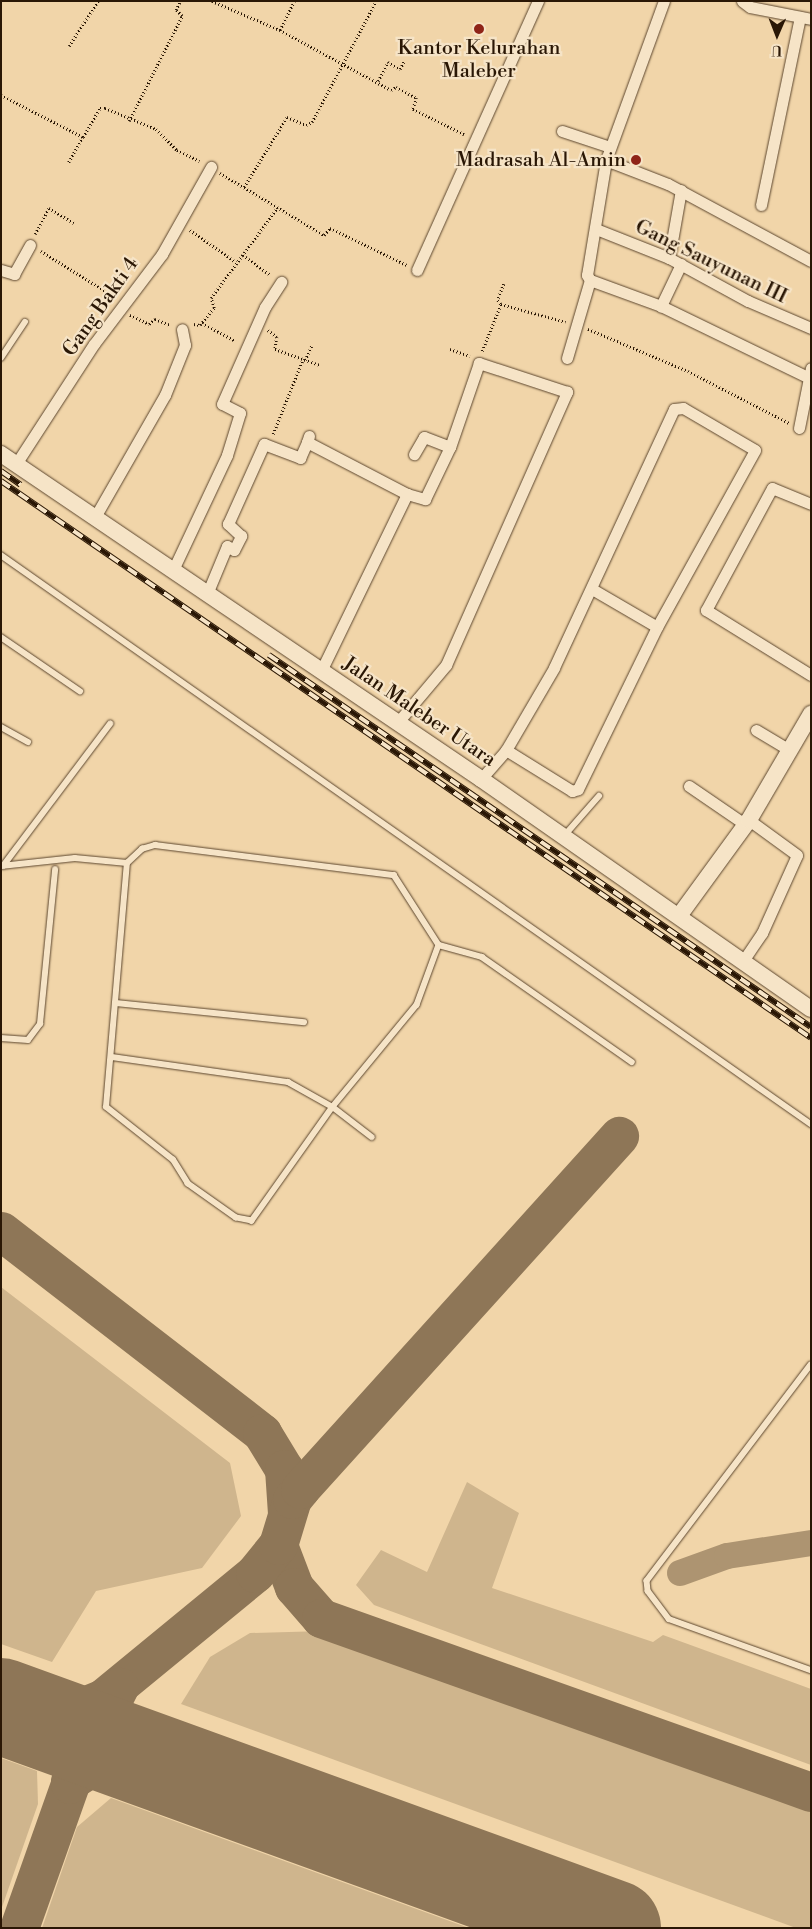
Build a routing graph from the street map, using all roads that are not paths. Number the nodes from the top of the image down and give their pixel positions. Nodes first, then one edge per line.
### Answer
1 (538, 1) edge
2 (664, 1) edge
3 (742, 1) edge
4 (806, 18) edge
5 (562, 132) dead end
6 (610, 147) junction
7 (606, 160) junction
8 (210, 168) dead end
9 (680, 190) junction
10 (761, 205) dead end
11 (596, 229) junction
12 (30, 245) road end
13 (670, 258) junction
14 (811, 261) edge
15 (681, 264) junction
16 (1, 270) edge
17 (417, 270) road end
18 (590, 280) junction
19 (281, 282) road end
20 (661, 306) junction
21 (25, 322) dead end
22 (811, 328) edge
23 (182, 329) road end
24 (1, 358) edge
25 (567, 358) dead end
26 (810, 373) edge
27 (799, 428) road end
28 (450, 447) junction
29 (1, 454) edge
30 (414, 454) dead end
31 (16, 464) junction
32 (407, 494) junction
33 (811, 504) edge
34 (95, 517) junction
35 (1, 555) edge
36 (172, 570) junction
37 (592, 589) junction
38 (207, 594) junction
39 (657, 627) junction
40 (1, 637) edge
41 (321, 671) junction
42 (811, 675) edge
43 (80, 690) dead end
44 (811, 714) edge
45 (398, 722) junction
46 (110, 724) dead end
47 (1, 727) edge
48 (756, 730) dead end
49 (28, 742) dead end
50 (506, 750) junction
51 (789, 750) junction
52 (481, 779) junction
53 (689, 786) dead end
54 (599, 796) dead end
55 (747, 822) junction
56 (564, 836) junction
57 (127, 863) junction
58 (2, 866) edge
59 (55, 870) dead end
60 (678, 916) junction
61 (438, 945) junction
62 (742, 961) junction
63 (116, 1004) junction
64 (811, 1009) edge
65 (304, 1022) dead end
66 (1, 1038) edge
67 (112, 1057) junction
68 (632, 1062) dead end
69 (333, 1107) junction
70 (811, 1124) edge
71 (372, 1137) dead end
72 (811, 1365) edge
73 (811, 1670) edge

1 - 17 street
2 - 6 street
3 - 4 street
4 - 10 street
5 - 6 street
6 - 7 street
7 - 9 street
7 - 11 street
8 - 31 street, Gang Bakti 4
9 - 13 street
9 - 14 street
11 - 13 street, Gang Sauyunan III
11 - 18 street
12 - 16 street
13 - 15 street, Gang Sauyunan III
15 - 20 street
15 - 22 street, Gang Sauyunan III
18 - 20 street
18 - 25 street
19 - 36 street
20 - 26 street
21 - 24 lane
23 - 34 street
26 - 27 street
28 - 30 street
28 - 32 street
28 - 45 street
29 - 31 street, Jalan Maleber Utara
31 - 34 street, Jalan Maleber Utara
32 - 38 street
32 - 41 street
33 - 42 street
34 - 36 street, Jalan Maleber Utara
35 - 70 lane
36 - 38 street, Jalan Maleber Utara
37 - 39 street
37 - 39 street
37 - 50 street
38 - 41 street, Jalan Maleber Utara
39 - 50 street
40 - 43 lane
41 - 45 street, Jalan Maleber Utara
44 - 51 street
45 - 52 street, Jalan Maleber Utara
46 - 58 lane
47 - 49 lane
48 - 51 street
50 - 52 street
51 - 55 street
52 - 56 street, Jalan Maleber Utara
53 - 55 street
54 - 56 lane
55 - 60 street
55 - 62 street
56 - 60 street, Jalan Maleber Utara
57 - 58 lane
57 - 61 lane
57 - 63 lane
59 - 66 lane
60 - 62 street, Jalan Maleber Utara
61 - 68 lane
61 - 69 lane
62 - 64 street, Jalan Maleber Utara
63 - 65 lane
63 - 67 lane
67 - 69 lane
67 - 69 lane
69 - 71 lane
72 - 73 lane

